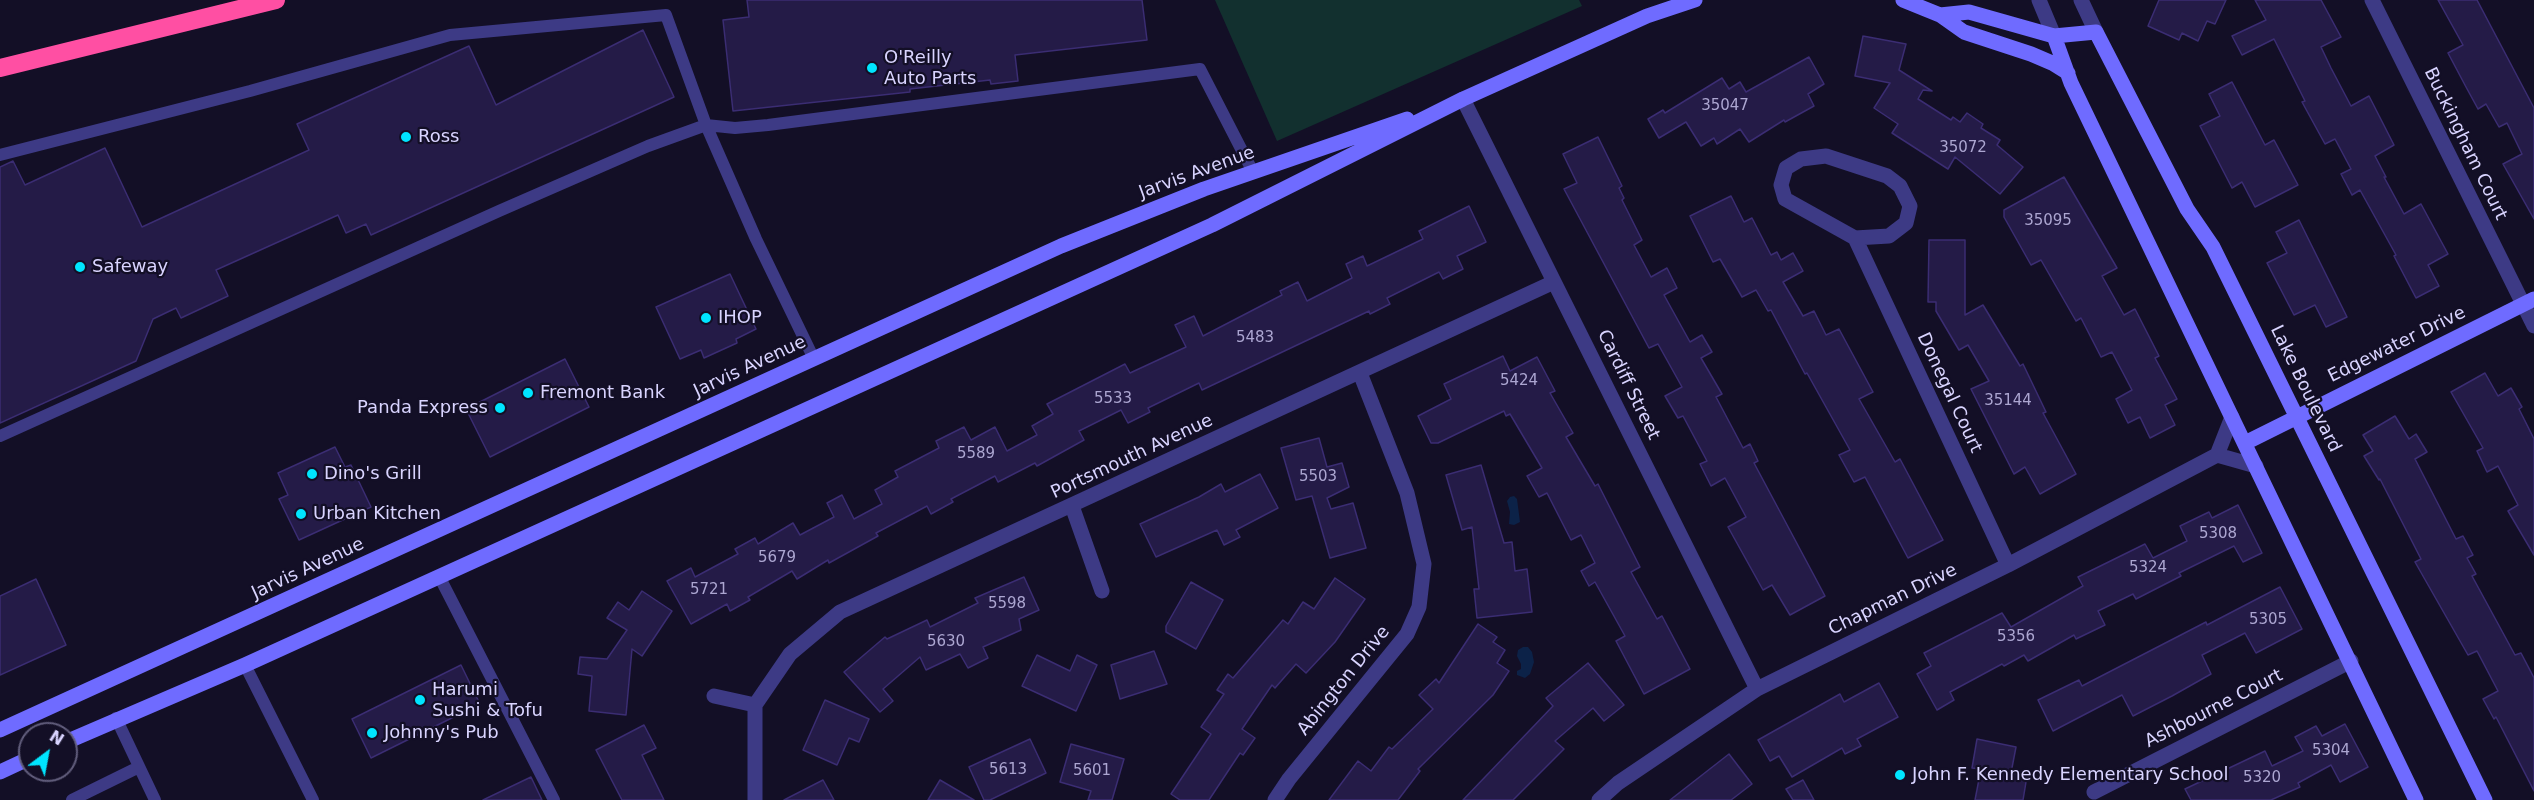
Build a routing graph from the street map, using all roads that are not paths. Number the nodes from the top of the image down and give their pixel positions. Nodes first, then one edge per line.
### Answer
1 (276, 0) edge
2 (1695, 0) edge
3 (1903, 0) edge
4 (2039, 0) edge
5 (2081, 0) edge
6 (2372, 0) edge
7 (1940, 15) junction
8 (2096, 32) junction
9 (2054, 36) junction
10 (0, 68) edge
11 (2068, 74) junction
12 (1463, 99) junction
13 (706, 125) junction
14 (0, 155) edge
15 (1254, 172) junction
16 (1855, 238) junction
17 (1554, 282) junction
18 (2529, 302) edge
19 (2534, 326) edge
20 (814, 359) junction
21 (1360, 373) junction
22 (2297, 415) junction
23 (2232, 417) junction
24 (0, 435) edge
25 (2245, 443) junction
26 (2217, 455) junction
27 (2256, 466) junction
28 (1072, 506) junction
29 (2008, 565) junction
30 (439, 576) junction
31 (1102, 591) dead end
32 (2351, 661) junction
33 (245, 665) junction
34 (1757, 689) junction
35 (714, 696) dead end
36 (755, 705) junction
37 (116, 718) junction
38 (0, 730) edge
39 (78, 735) edge
40 (18, 764) edge
41 (140, 767) junction
42 (0, 772) edge
43 (2094, 792) dead end
44 (72, 800) edge
45 (155, 800) edge
46 (313, 800) edge
47 (554, 800) edge
48 (755, 800) edge
49 (1275, 800) edge
50 (1599, 800) edge
51 (2416, 800) edge
52 (2485, 800) edge

1 - 10 highway
2 - 12 street, Jarvis Avenue
3 - 7 street
4 - 9 street
5 - 8 street, Lake Boulevard
6 - 18 street, Buckingham Court
7 - 9 street
7 - 11 street
8 - 9 street
8 - 22 street, Lake Boulevard
9 - 11 street
11 - 23 street
12 - 15 street, Jarvis Avenue
12 - 17 street, Cardiff Street
12 - 30 street, Jarvis Avenue
13 - 14 lane
13 - 15 lane
13 - 20 lane
13 - 24 lane
15 - 20 street, Jarvis Avenue
16 - 16 street
16 - 29 street, Donegal Court
17 - 21 street, Portsmouth Avenue
17 - 34 street, Cardiff Street
18 - 19 street, Buckingham Court
18 - 22 street, Edgewater Drive
20 - 38 street, Jarvis Avenue
21 - 28 street, Portsmouth Avenue
21 - 49 street, Abington Drive
22 - 25 street, Edgewater Drive
22 - 52 street, Lake Boulevard
23 - 25 street
23 - 26 street
25 - 27 street
26 - 27 street
26 - 29 street, Chapman Drive
27 - 32 street
28 - 31 street
28 - 36 street, Portsmouth Avenue
29 - 34 street, Chapman Drive
30 - 33 street, Jarvis Avenue
30 - 47 lane
32 - 43 street, Ashbourne Court
32 - 51 street
33 - 37 street, Jarvis Avenue
33 - 46 lane
34 - 50 street, Chapman Drive
35 - 36 street
36 - 48 street
37 - 39 street, Jarvis Avenue
37 - 41 lane
40 - 42 street
41 - 44 lane
41 - 45 lane

